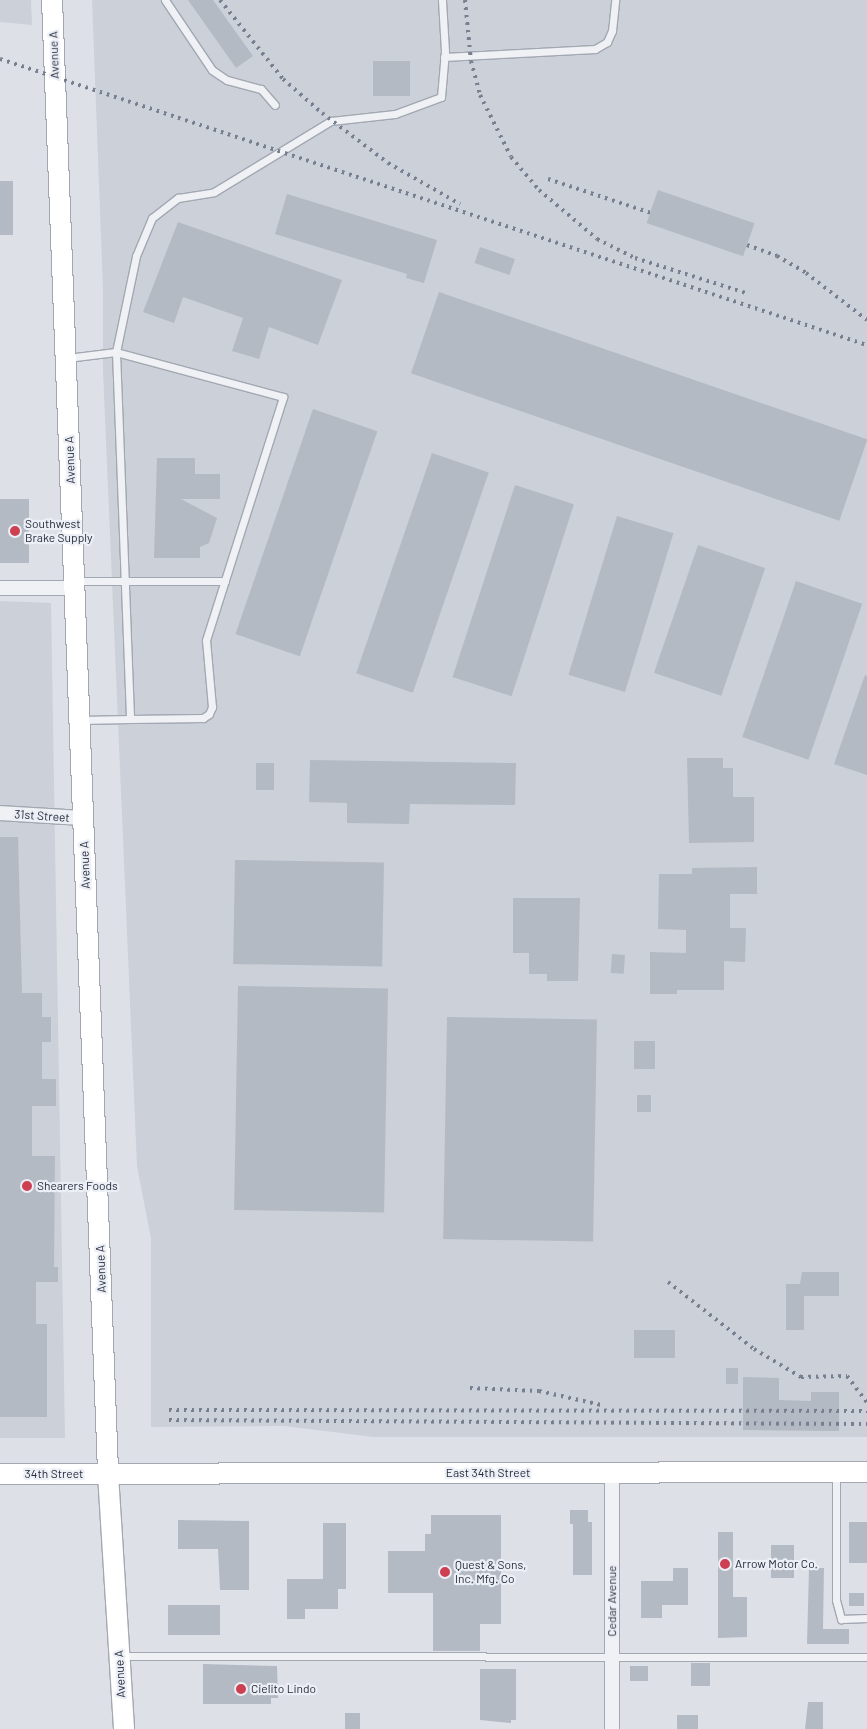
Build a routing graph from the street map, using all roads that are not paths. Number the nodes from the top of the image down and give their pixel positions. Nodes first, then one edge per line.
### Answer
1 (52, 0) edge
2 (165, 0) edge
3 (442, 0) edge
4 (615, 0) edge
5 (444, 57) junction
6 (275, 105) dead end
7 (116, 352) junction
8 (66, 358) junction
9 (125, 581) junction
10 (225, 581) junction
11 (75, 584) junction
12 (0, 588) edge
13 (130, 719) junction
14 (80, 720) junction
15 (0, 813) edge
16 (84, 818) junction
17 (612, 1472) junction
18 (836, 1472) junction
19 (867, 1472) edge
20 (0, 1474) edge
21 (108, 1474) junction
22 (867, 1618) edge
23 (119, 1656) junction
24 (867, 1656) edge
25 (612, 1657) junction
26 (124, 1729) edge
27 (612, 1729) edge

1 - 8 main road, Avenue A
2 - 6 lane
3 - 5 lane
4 - 5 lane
5 - 7 lane
7 - 8 lane
7 - 9 lane
7 - 10 lane
8 - 11 main road, Avenue A
9 - 10 lane
9 - 11 lane
9 - 13 lane
10 - 13 lane
11 - 12 street
11 - 14 main road, Avenue A
13 - 14 lane
14 - 16 main road, Avenue A
15 - 16 street, 31st Street
16 - 21 main road, Avenue A
17 - 18 main road, East 34th Street
17 - 21 main road, East 34th Street
17 - 25 street, Cedar Avenue
18 - 19 main road, East 34th Street
18 - 22 lane
20 - 21 main road, 34th Street
21 - 23 main road, Avenue A
23 - 25 lane
23 - 26 main road, Avenue A
24 - 25 lane
25 - 27 street, Cedar Avenue

